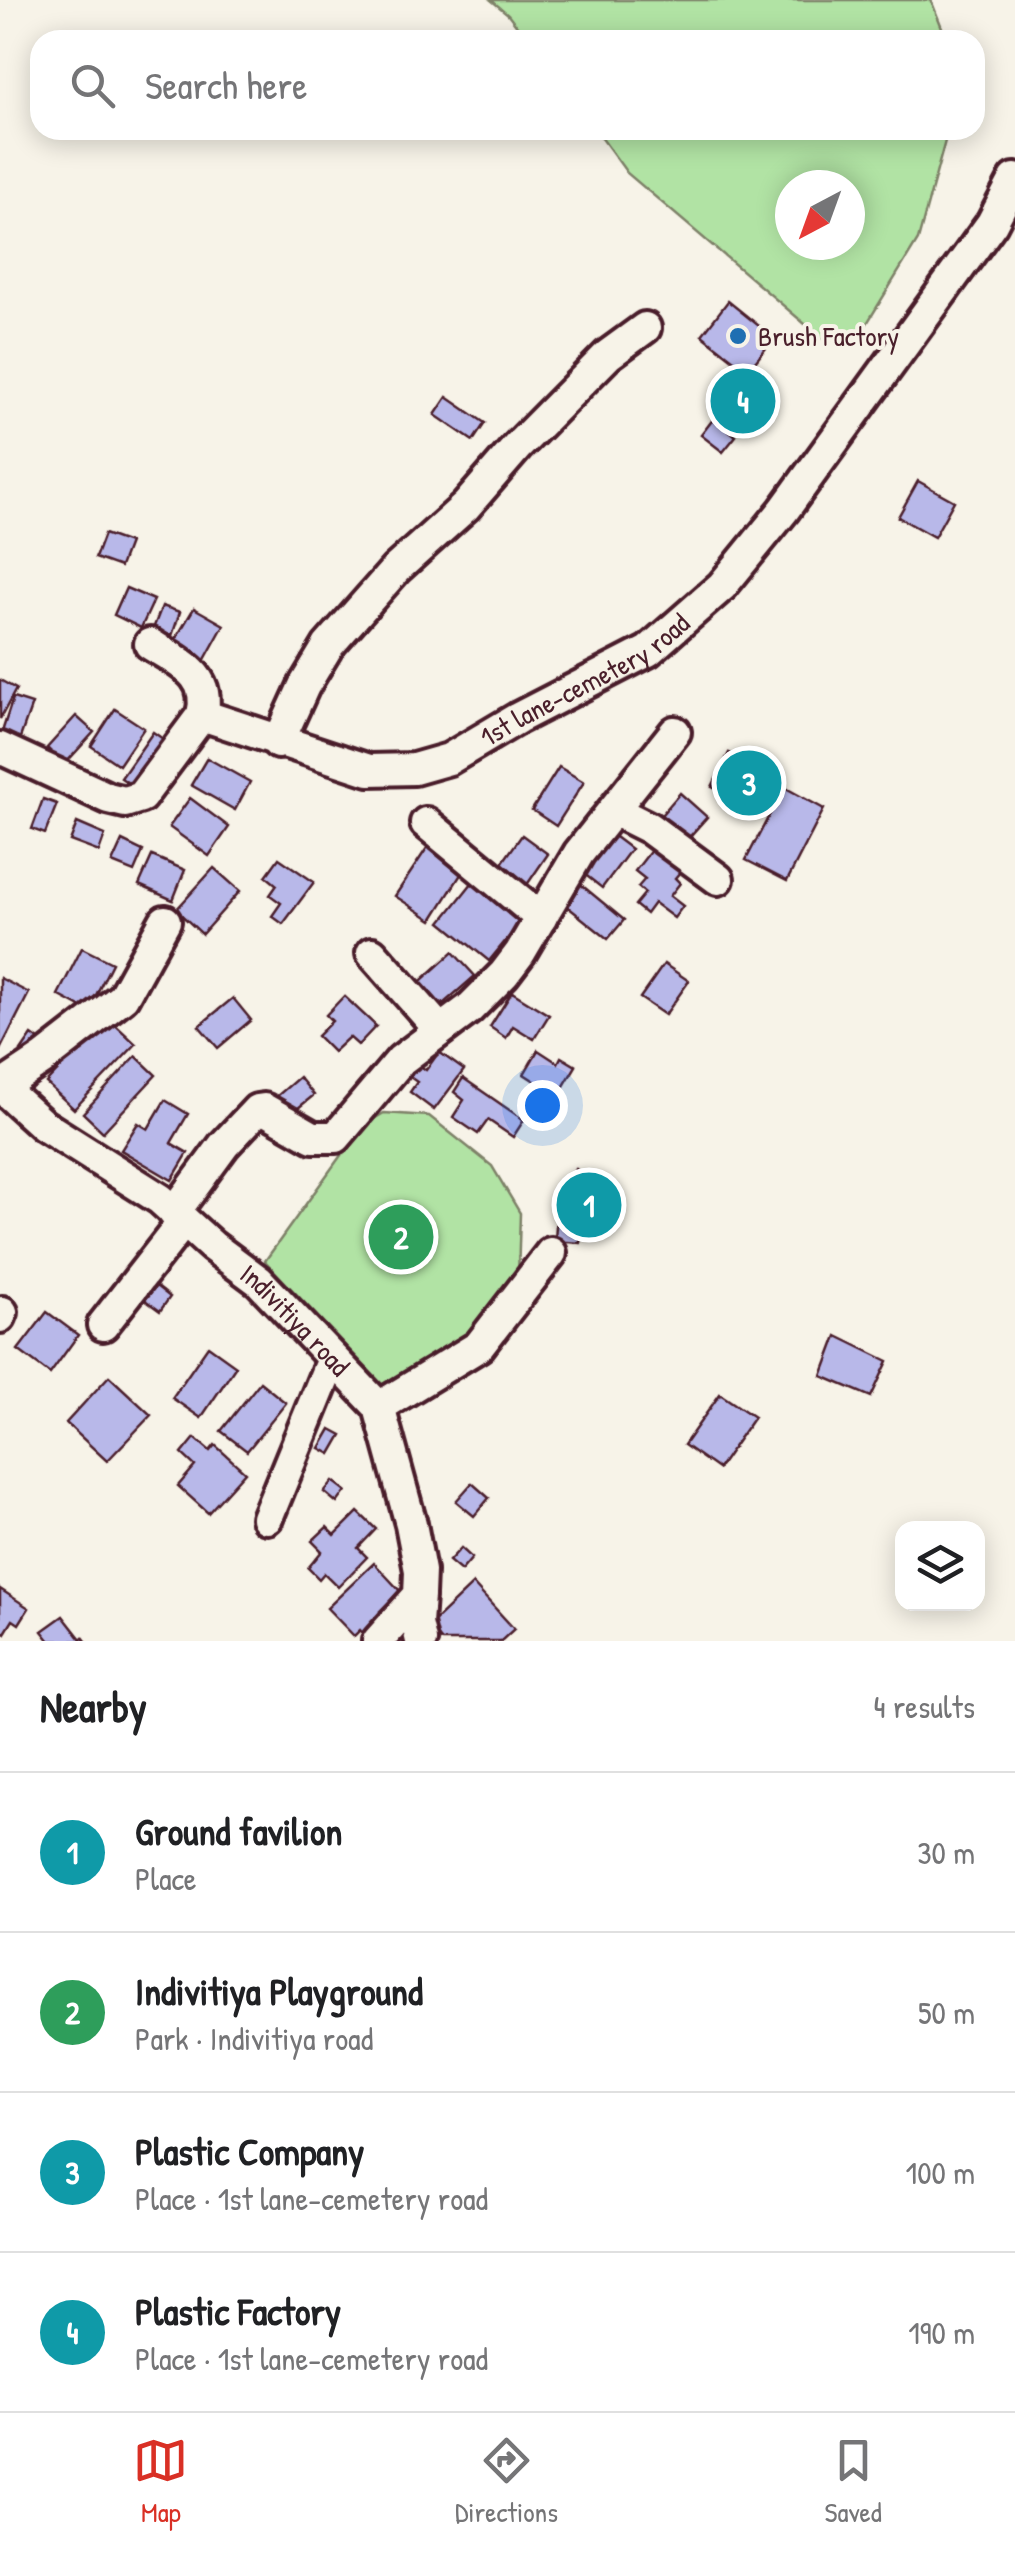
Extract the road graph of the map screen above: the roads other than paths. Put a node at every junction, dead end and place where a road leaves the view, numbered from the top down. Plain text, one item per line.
1 (1015, 179) edge
2 (645, 328) dead end
3 (150, 644) dead end
4 (202, 715) junction
5 (674, 732) dead end
6 (278, 742) junction
7 (0, 748) edge
8 (615, 811) junction
9 (426, 822) dead end
10 (718, 879) dead end
11 (541, 918) junction
12 (165, 922) dead end
13 (372, 954) dead end
14 (440, 1030) junction
15 (0, 1087) edge
16 (179, 1217) junction
17 (550, 1254) dead end
18 (103, 1325) dead end
19 (332, 1359) junction
20 (379, 1407) junction
21 (267, 1518) dead end
22 (420, 1595) junction
23 (378, 1641) edge
24 (422, 1641) edge

1 - 6 street, 1st lane-cemetery road
2 - 6 street
3 - 4 street
4 - 6 street, 1st lane-cemetery road
4 - 7 street
5 - 8 street
8 - 10 street
8 - 11 street
9 - 11 street
11 - 14 street
12 - 15 street
13 - 14 street
14 - 16 street
15 - 16 street, Indivitiya road
16 - 18 street
16 - 19 street, Indivitiya road
17 - 20 street
19 - 20 street, Indivitiya road
19 - 21 street
20 - 22 street, Indivitiya road
22 - 23 street
22 - 24 street, Indivitiya road

